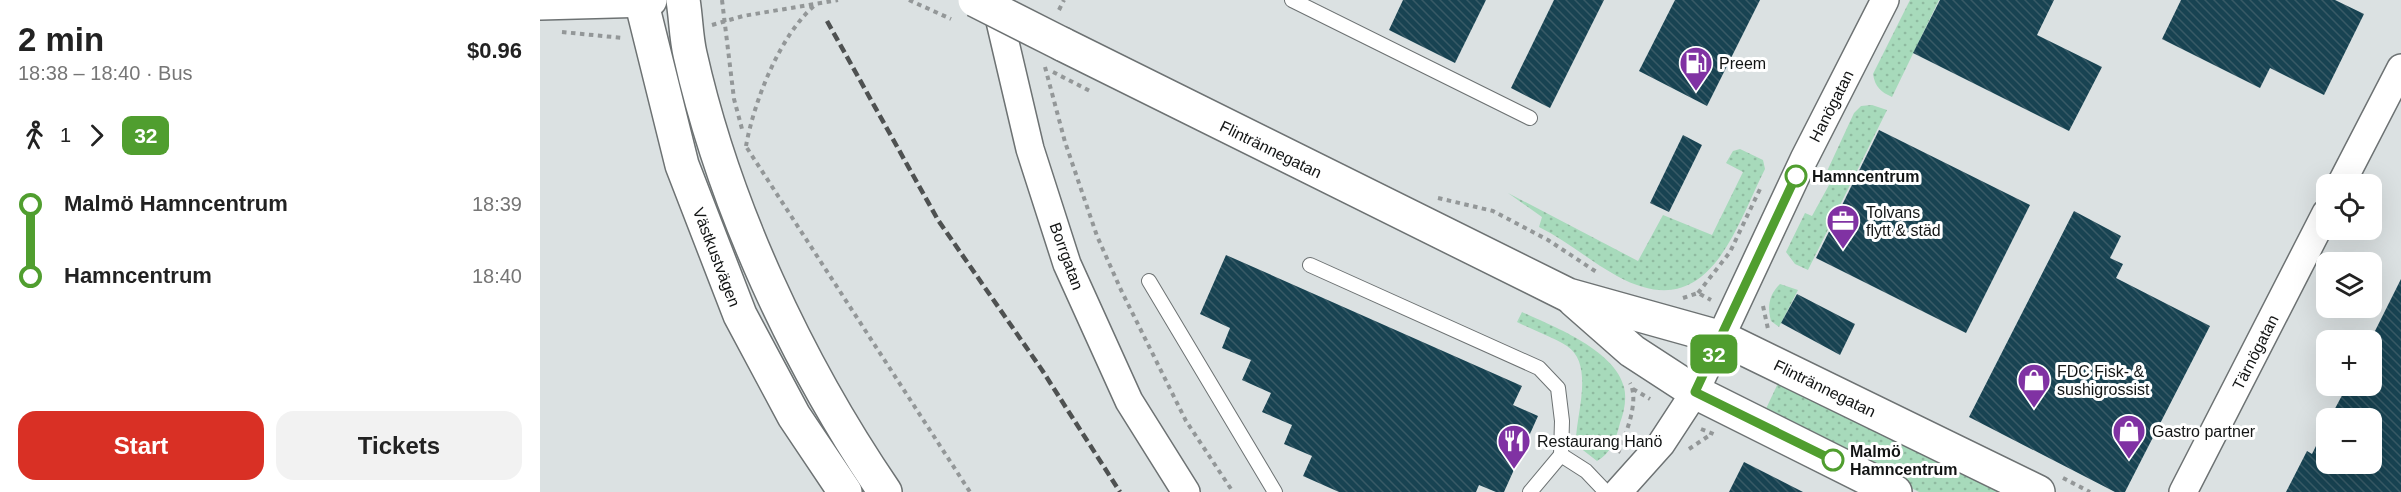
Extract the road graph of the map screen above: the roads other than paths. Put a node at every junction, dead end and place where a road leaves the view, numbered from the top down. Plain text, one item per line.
1 (644, 0) edge
2 (683, 0) edge
3 (995, 0) edge
4 (1293, 0) edge
5 (1885, 0) edge
6 (963, 9) edge
7 (547, 17) edge
8 (2401, 68) edge
9 (1530, 117) dead end
10 (2346, 174) edge
11 (2316, 232) edge
12 (1310, 265) dead end
13 (1149, 281) dead end
14 (1568, 295) junction
15 (1722, 338) junction
16 (1695, 392) junction
17 (1561, 455) junction
18 (1607, 489) edge
19 (844, 492) edge
20 (885, 492) edge
21 (1186, 492) edge
22 (1275, 492) edge
23 (1530, 492) edge
24 (1895, 492) edge
25 (2038, 492) edge
26 (2182, 492) edge

1 - 7 street
1 - 19 street, Västkustvägen
2 - 20 street
3 - 21 street, Borrgatan
4 - 9 lane
5 - 15 street, Hanögatan
6 - 14 street, Flintrännegatan, bridge
8 - 10 street
11 - 26 street, Tärnögatan
12 - 17 lane
13 - 22 lane
14 - 15 street, Flintrännegatan
14 - 16 street, Flintrännegatan
15 - 16 street, Hanögatan
15 - 25 street, Flintrännegatan
16 - 18 street, Hanögatan
16 - 24 street, Flintrännegatan
17 - 18 lane
17 - 23 lane

